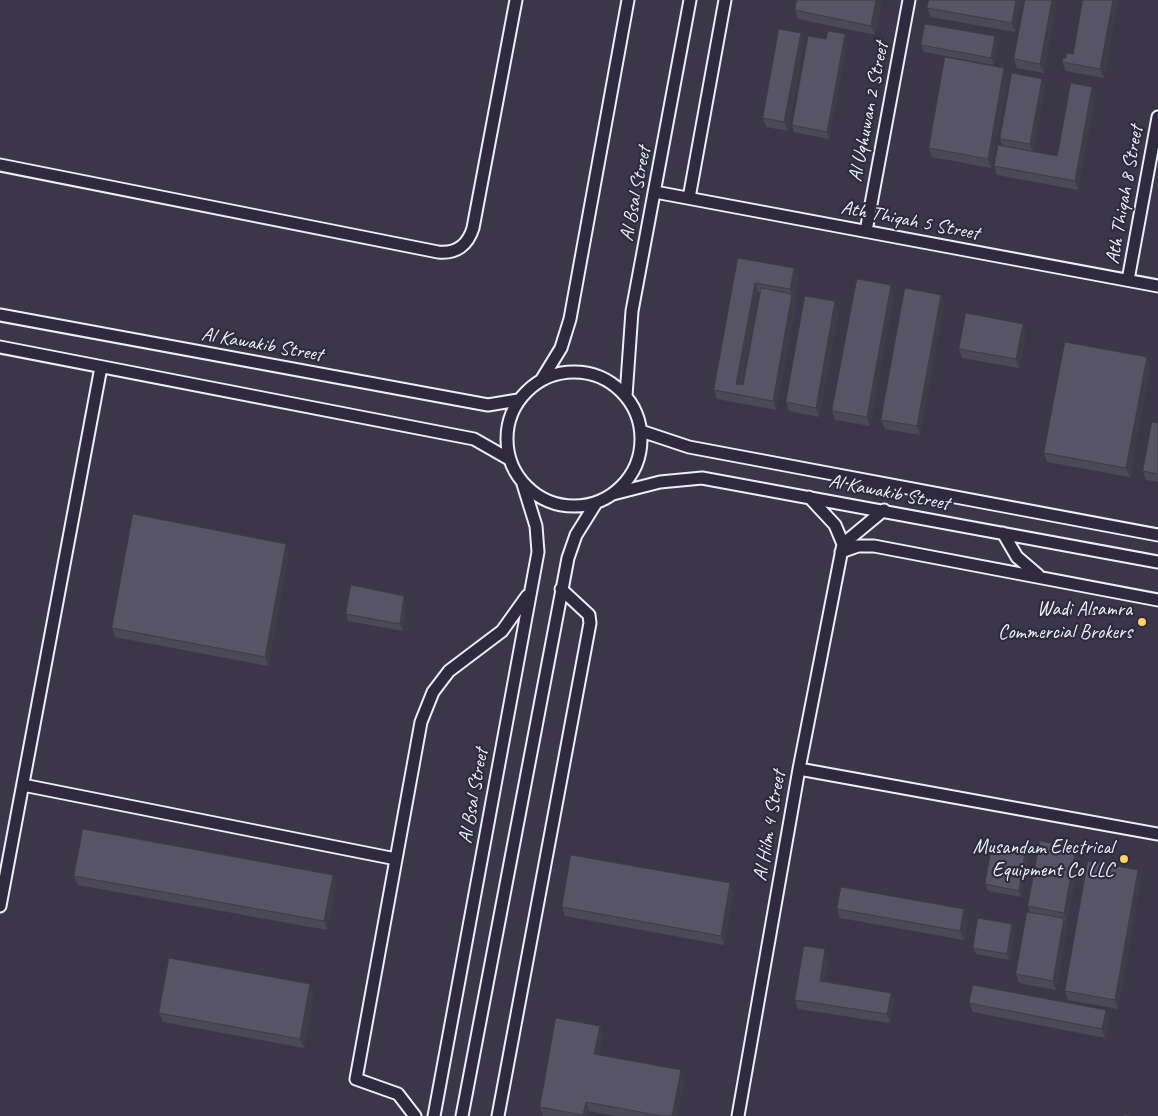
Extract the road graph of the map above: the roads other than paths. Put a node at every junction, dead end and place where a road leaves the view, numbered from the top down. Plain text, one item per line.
1 (516, 0) edge
2 (628, 0) edge
3 (690, 0) edge
4 (725, 0) edge
5 (908, 0) edge
6 (1158, 117) edge
7 (0, 165) edge
8 (656, 192) junction
9 (689, 198) junction
10 (866, 231) junction
11 (1128, 280) junction
12 (1158, 286) edge
13 (0, 315) edge
14 (0, 348) edge
15 (101, 367) junction
16 (542, 379) junction
17 (626, 396) junction
18 (518, 400) junction
19 (641, 431) junction
20 (509, 459) junction
21 (523, 484) junction
22 (613, 494) junction
23 (809, 497) junction
24 (596, 503) junction
25 (884, 510) junction
26 (1003, 533) junction
27 (1158, 535) edge
28 (842, 548) junction
29 (1158, 562) edge
30 (1042, 578) junction
31 (561, 589) junction
32 (530, 591) junction
33 (1158, 600) edge
34 (799, 769) junction
35 (23, 785) junction
36 (1158, 834) edge
37 (396, 859) junction
38 (0, 906) edge
39 (415, 1116) edge
40 (434, 1116) edge
41 (462, 1116) edge
42 (498, 1116) edge
43 (738, 1116) edge

1 - 7 street
2 - 16 street, Al Bsal Street
3 - 8 street, Al Bsal Street
4 - 9 street
5 - 10 street, Al Uqhuwan 2 Street
6 - 11 street, Ath Thiqah 8 Street
8 - 9 street, Ath Thiqah 5 Street
8 - 17 street, Al Bsal Street
9 - 10 street, Ath Thiqah 5 Street
10 - 11 street, Ath Thiqah 5 Street
11 - 12 street, Ath Thiqah 5 Street
13 - 18 street, Al Kawakib Street
14 - 15 street
15 - 20 street
15 - 35 street
16 - 17 street
16 - 18 street
17 - 19 street
18 - 20 street
19 - 22 street
19 - 27 street, Al Kawakib Street
20 - 21 street
21 - 24 street
21 - 32 street, Al Bsal Street
22 - 23 street, Al Kawakib Street
22 - 24 street
23 - 25 street, Al Kawakib Street
23 - 28 street
24 - 31 street
25 - 26 street, Al Kawakib Street
25 - 28 street
26 - 29 street, Al Kawakib Street
26 - 30 street
28 - 30 street
28 - 34 street, Al Hilm 4 Street
30 - 33 street
31 - 41 street
31 - 42 street
32 - 37 street
32 - 40 street, Al Bsal Street
34 - 36 street
34 - 43 street, Al Hilm 4 Street
35 - 37 street
35 - 38 street
37 - 39 street

